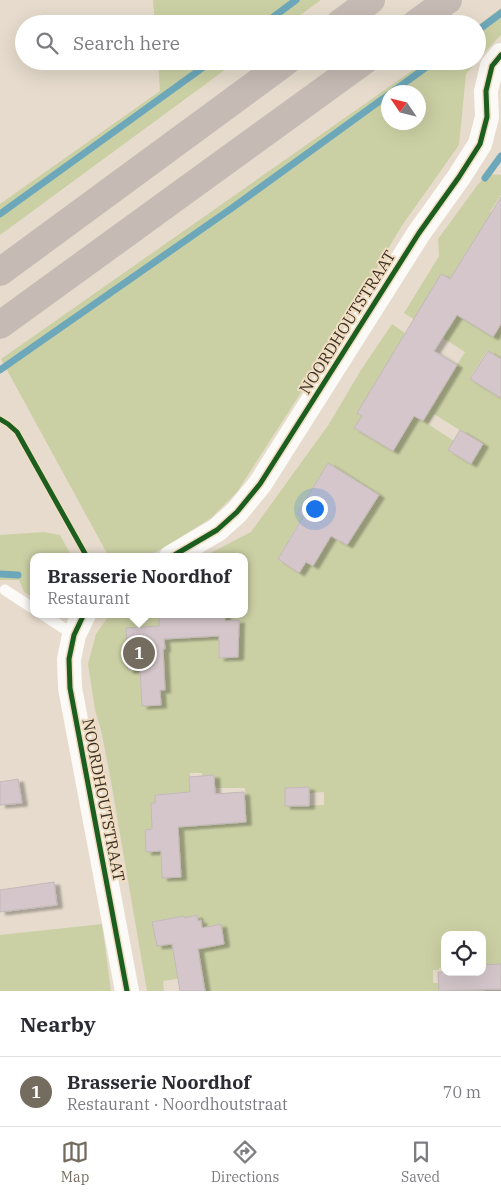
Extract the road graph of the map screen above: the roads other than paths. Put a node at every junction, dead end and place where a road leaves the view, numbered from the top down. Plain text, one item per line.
1 (371, 0) edge
2 (448, 0) edge
3 (351, 15) edge
4 (427, 15) edge
5 (497, 61) edge
6 (275, 70) edge
7 (352, 70) edge
8 (0, 272) edge
9 (0, 325) edge
10 (178, 553) edge
11 (5, 590) dead end
12 (30, 606) edge
13 (55, 618) edge
14 (79, 625) edge
15 (127, 991) edge

1 - 3 highway
2 - 4 highway
5 - 10 street, NOORDHOUTSTRAAT
6 - 8 highway
7 - 9 highway
11 - 12 lane
13 - 14 lane
14 - 15 street, NOORDHOUTSTRAAT

